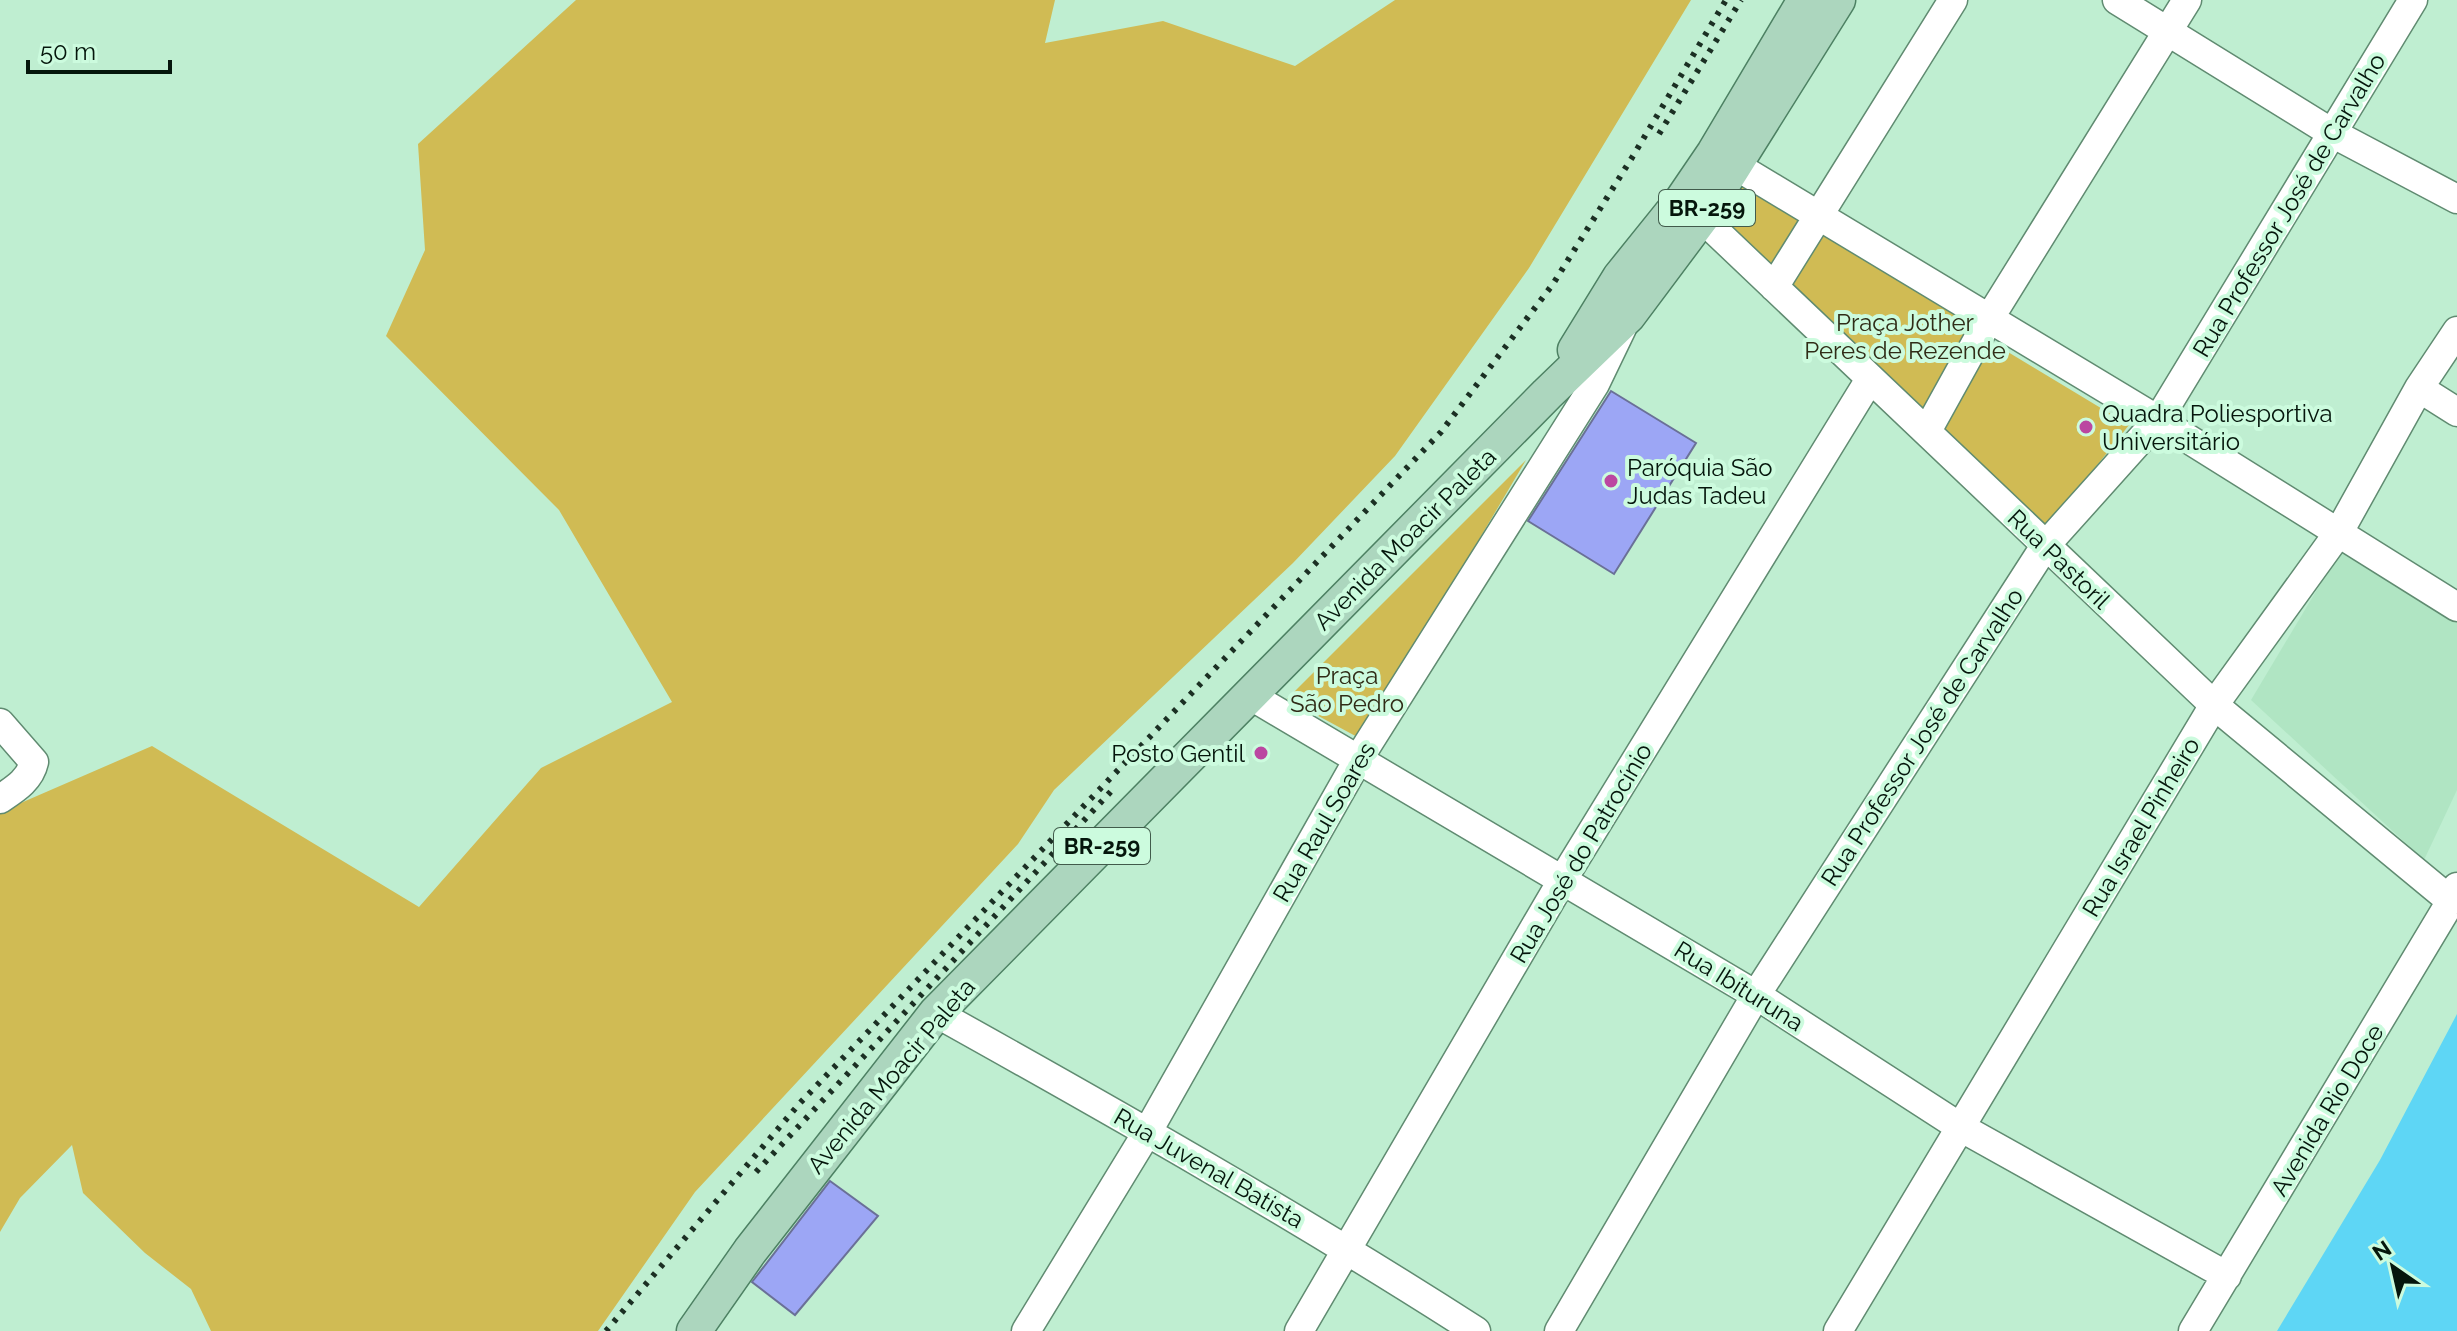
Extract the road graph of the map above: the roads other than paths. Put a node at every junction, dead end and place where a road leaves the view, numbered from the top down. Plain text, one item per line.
1 (1805, 0) edge
2 (1838, 0) edge
3 (1953, 0) edge
4 (2117, 0) edge
5 (2187, 0) edge
6 (2413, 0) edge
7 (2168, 32) junction
8 (2332, 133) junction
9 (1724, 158) junction
10 (2457, 199) edge
11 (1692, 208) junction
12 (1820, 217) junction
13 (1774, 287) junction
14 (1628, 316) junction
15 (1989, 319) junction
16 (2457, 331) edge
17 (1870, 379) junction
18 (2419, 388) junction
19 (1547, 394) junction
20 (2457, 412) edge
21 (2158, 420) junction
22 (1927, 431) junction
23 (2339, 532) junction
24 (2045, 546) junction
25 (2457, 607) edge
26 (1251, 696) junction
27 (2214, 705) junction
28 (0, 723) edge
29 (1359, 758) junction
30 (0, 799) edge
31 (1563, 879) junction
32 (2454, 894) edge
33 (1756, 995) junction
34 (936, 1013) junction
35 (1960, 1127) junction
36 (1148, 1131) junction
37 (1349, 1249) junction
38 (2227, 1276) junction
39 (694, 1331) edge
40 (1026, 1331) edge
41 (1299, 1331) edge
42 (1476, 1331) edge
43 (1559, 1331) edge
44 (1838, 1331) edge
45 (2193, 1331) edge

1 - 9 main road, Avenida Moacir Paleta / BR-259
2 - 9 main road, Avenida Moacir Paleta / BR-259
3 - 12 street
4 - 7 street
5 - 7 street
6 - 8 street, Rua Professor José de Carvalho
7 - 8 street
7 - 15 street
8 - 10 street
8 - 21 street, Rua Professor José de Carvalho
9 - 11 main road, Avenida Moacir Paleta / BR-259
9 - 12 street
11 - 13 street, Rua Pastoril
11 - 14 main road, Avenida Moacir Paleta / BR-259
11 - 19 main road, Avenida Moacir Paleta / BR-259
12 - 13 street
12 - 15 street
13 - 17 street, Rua Pastoril
14 - 19 main road, Avenida Moacir Paleta / BR-259
14 - 29 street, Rua Raul Soares
15 - 21 street
15 - 22 street
16 - 18 street, Rua Israel Pinheiro
17 - 22 street, Rua Pastoril
17 - 31 street, Rua José do Patrocínio
18 - 20 street
18 - 23 street, Rua Israel Pinheiro
19 - 26 main road, Avenida Moacir Paleta / BR-259
21 - 23 street
21 - 24 street, Rua Professor José de Carvalho
22 - 24 street, Rua Pastoril
23 - 25 street
23 - 27 street, Rua Israel Pinheiro
24 - 27 street, Rua Pastoril
24 - 33 street, Rua Professor José de Carvalho
26 - 29 street, Rua Ibituruna
26 - 34 main road, Avenida Moacir Paleta / BR-259
27 - 32 street, Rua Pastoril
27 - 35 street, Rua Israel Pinheiro
28 - 30 street
29 - 31 street, Rua Ibituruna
29 - 36 street, Rua Raul Soares
31 - 33 street, Rua Ibituruna
31 - 37 street, Rua José do Patrocínio
32 - 38 street, Avenida Rio Doce
33 - 35 street, Rua Ibituruna
33 - 43 street, Rua Professor José de Carvalho
34 - 36 street, Rua Juvenal Batista
34 - 39 main road, Avenida Moacir Paleta / BR-259
35 - 38 street, Rua Ibituruna
35 - 44 street, Rua Israel Pinheiro
36 - 37 street, Rua Juvenal Batista
36 - 40 street, Rua Raul Soares
37 - 41 street, Rua José do Patrocínio
37 - 42 street, Rua Juvenal Batista
38 - 45 street, Avenida Rio Doce

